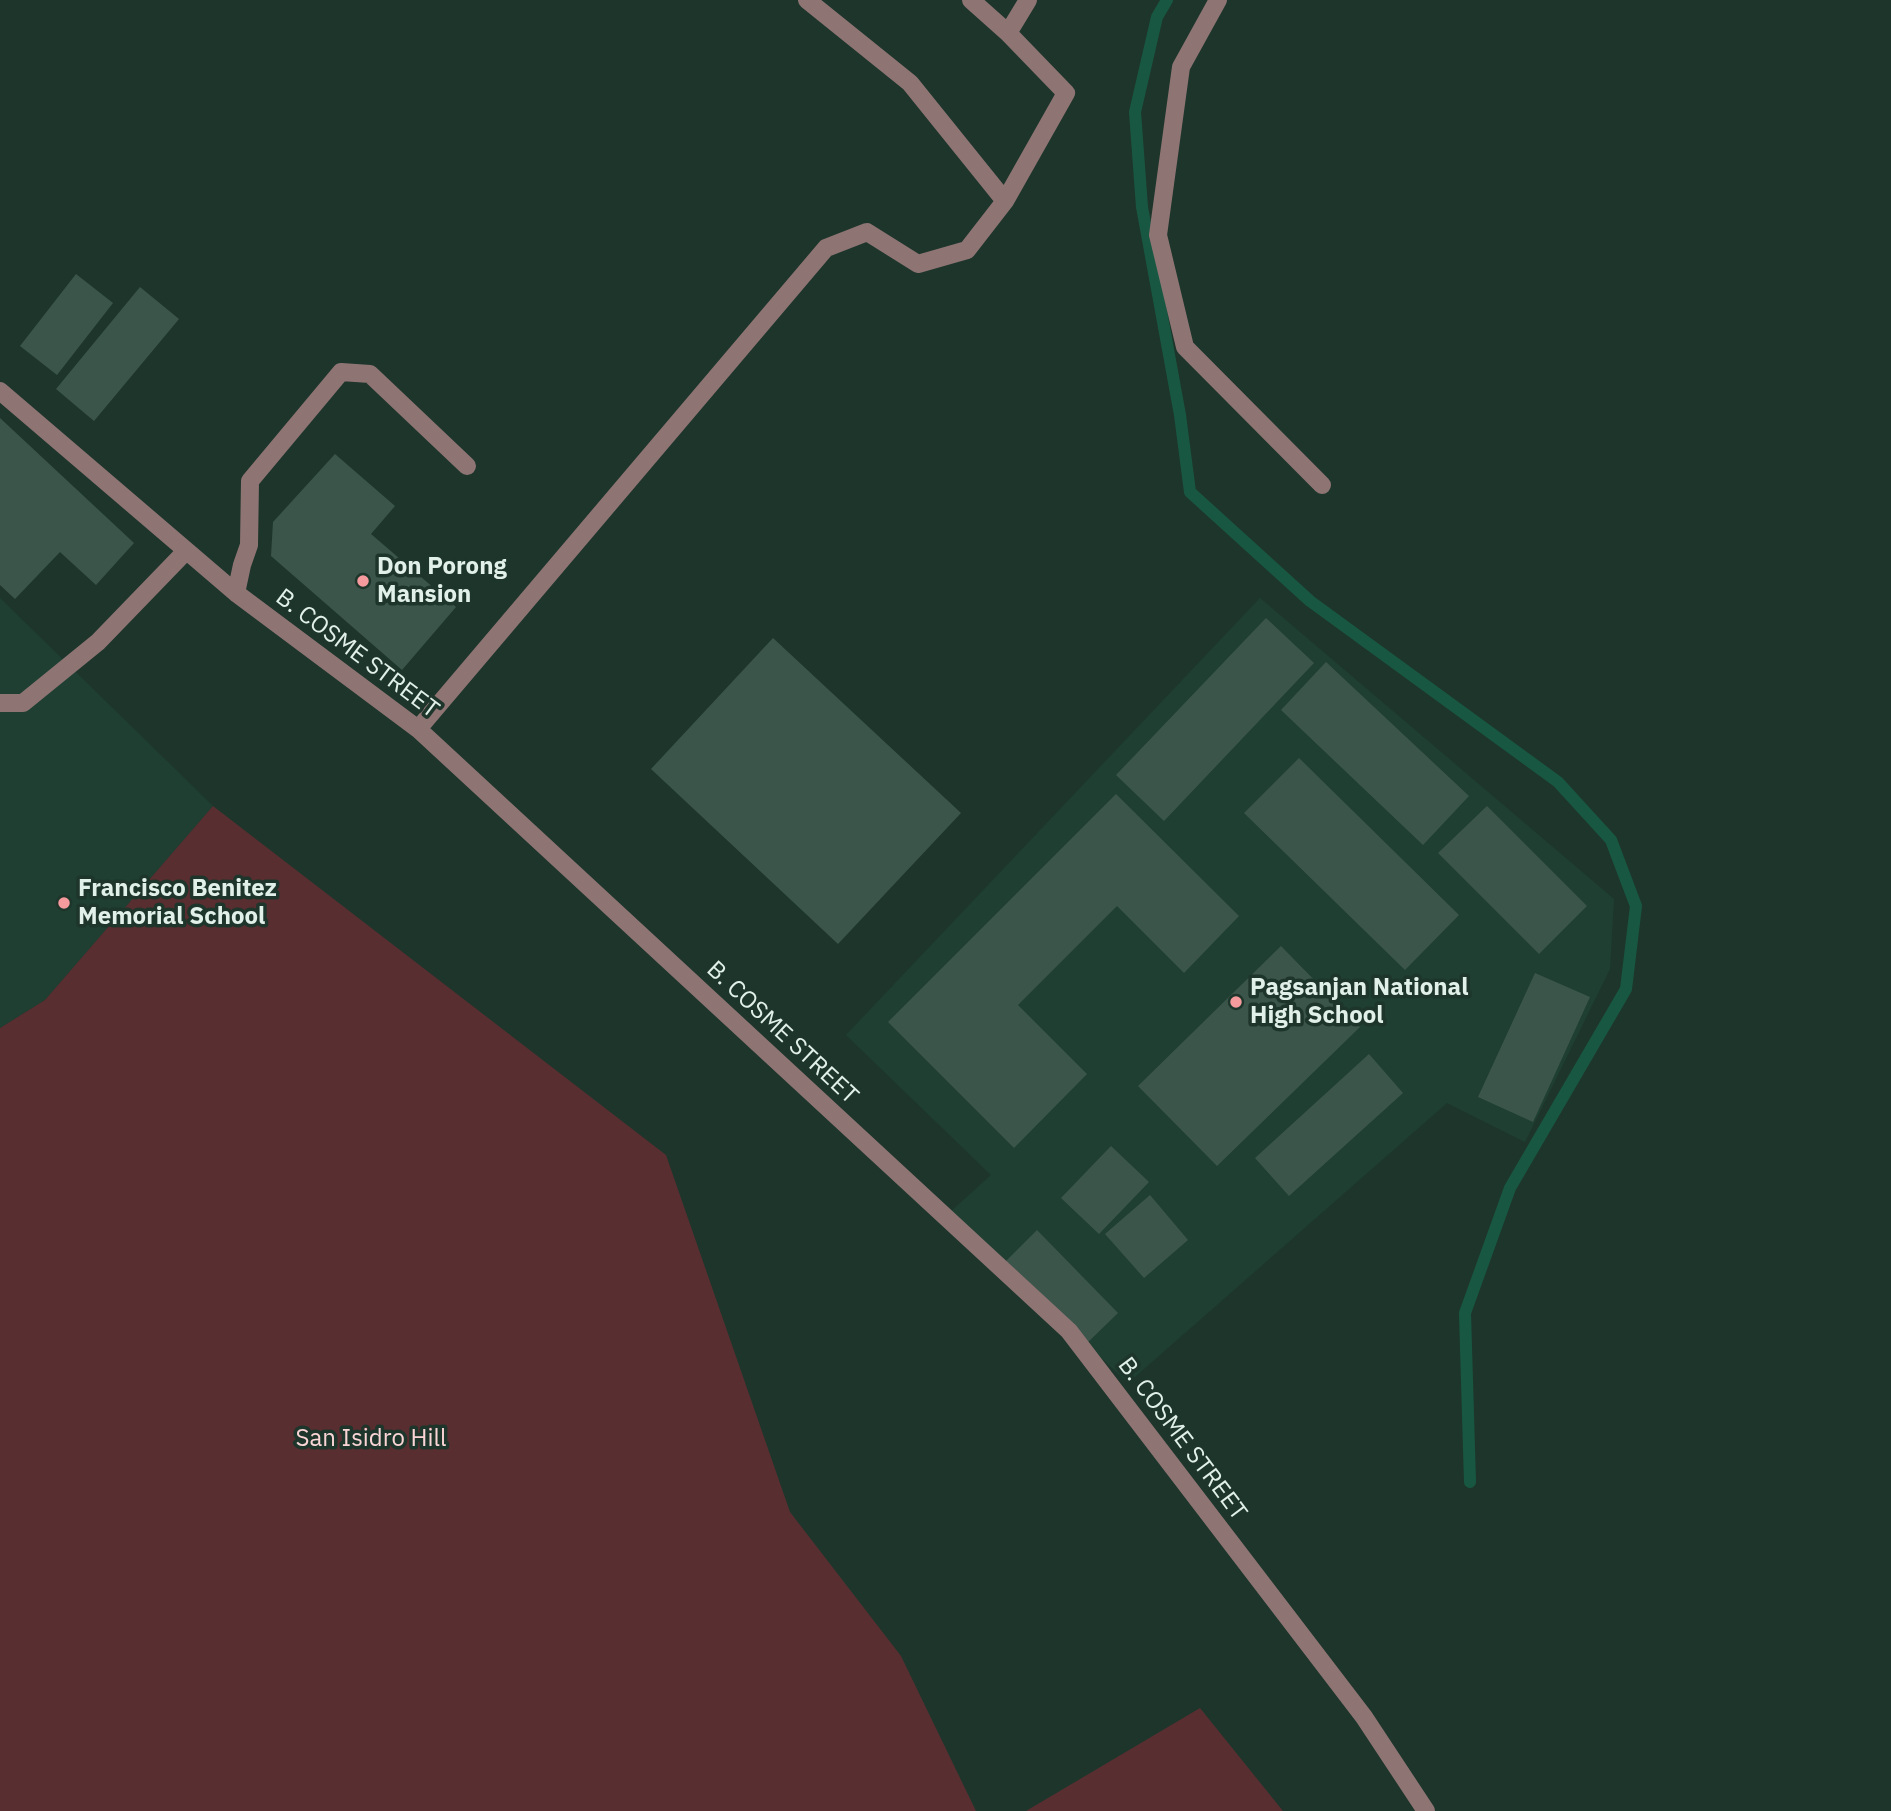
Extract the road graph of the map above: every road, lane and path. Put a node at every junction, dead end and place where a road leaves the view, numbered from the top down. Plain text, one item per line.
1 (807, 0) edge
2 (971, 0) edge
3 (1028, 0) edge
4 (1219, 0) edge
5 (1008, 33) junction
6 (1005, 201) junction
7 (0, 391) edge
8 (467, 466) dead end
9 (1322, 485) dead end
10 (186, 551) junction
11 (236, 593) junction
12 (0, 703) edge
13 (418, 729) junction
14 (1426, 1811) edge

1 - 6 street
2 - 5 street
3 - 5 street
4 - 9 street
5 - 6 street
6 - 13 street
7 - 10 street, B. COSME STREET
8 - 11 street
10 - 11 street, B. COSME STREET
10 - 12 street
11 - 13 street, B. COSME STREET
13 - 14 street, B. COSME STREET

